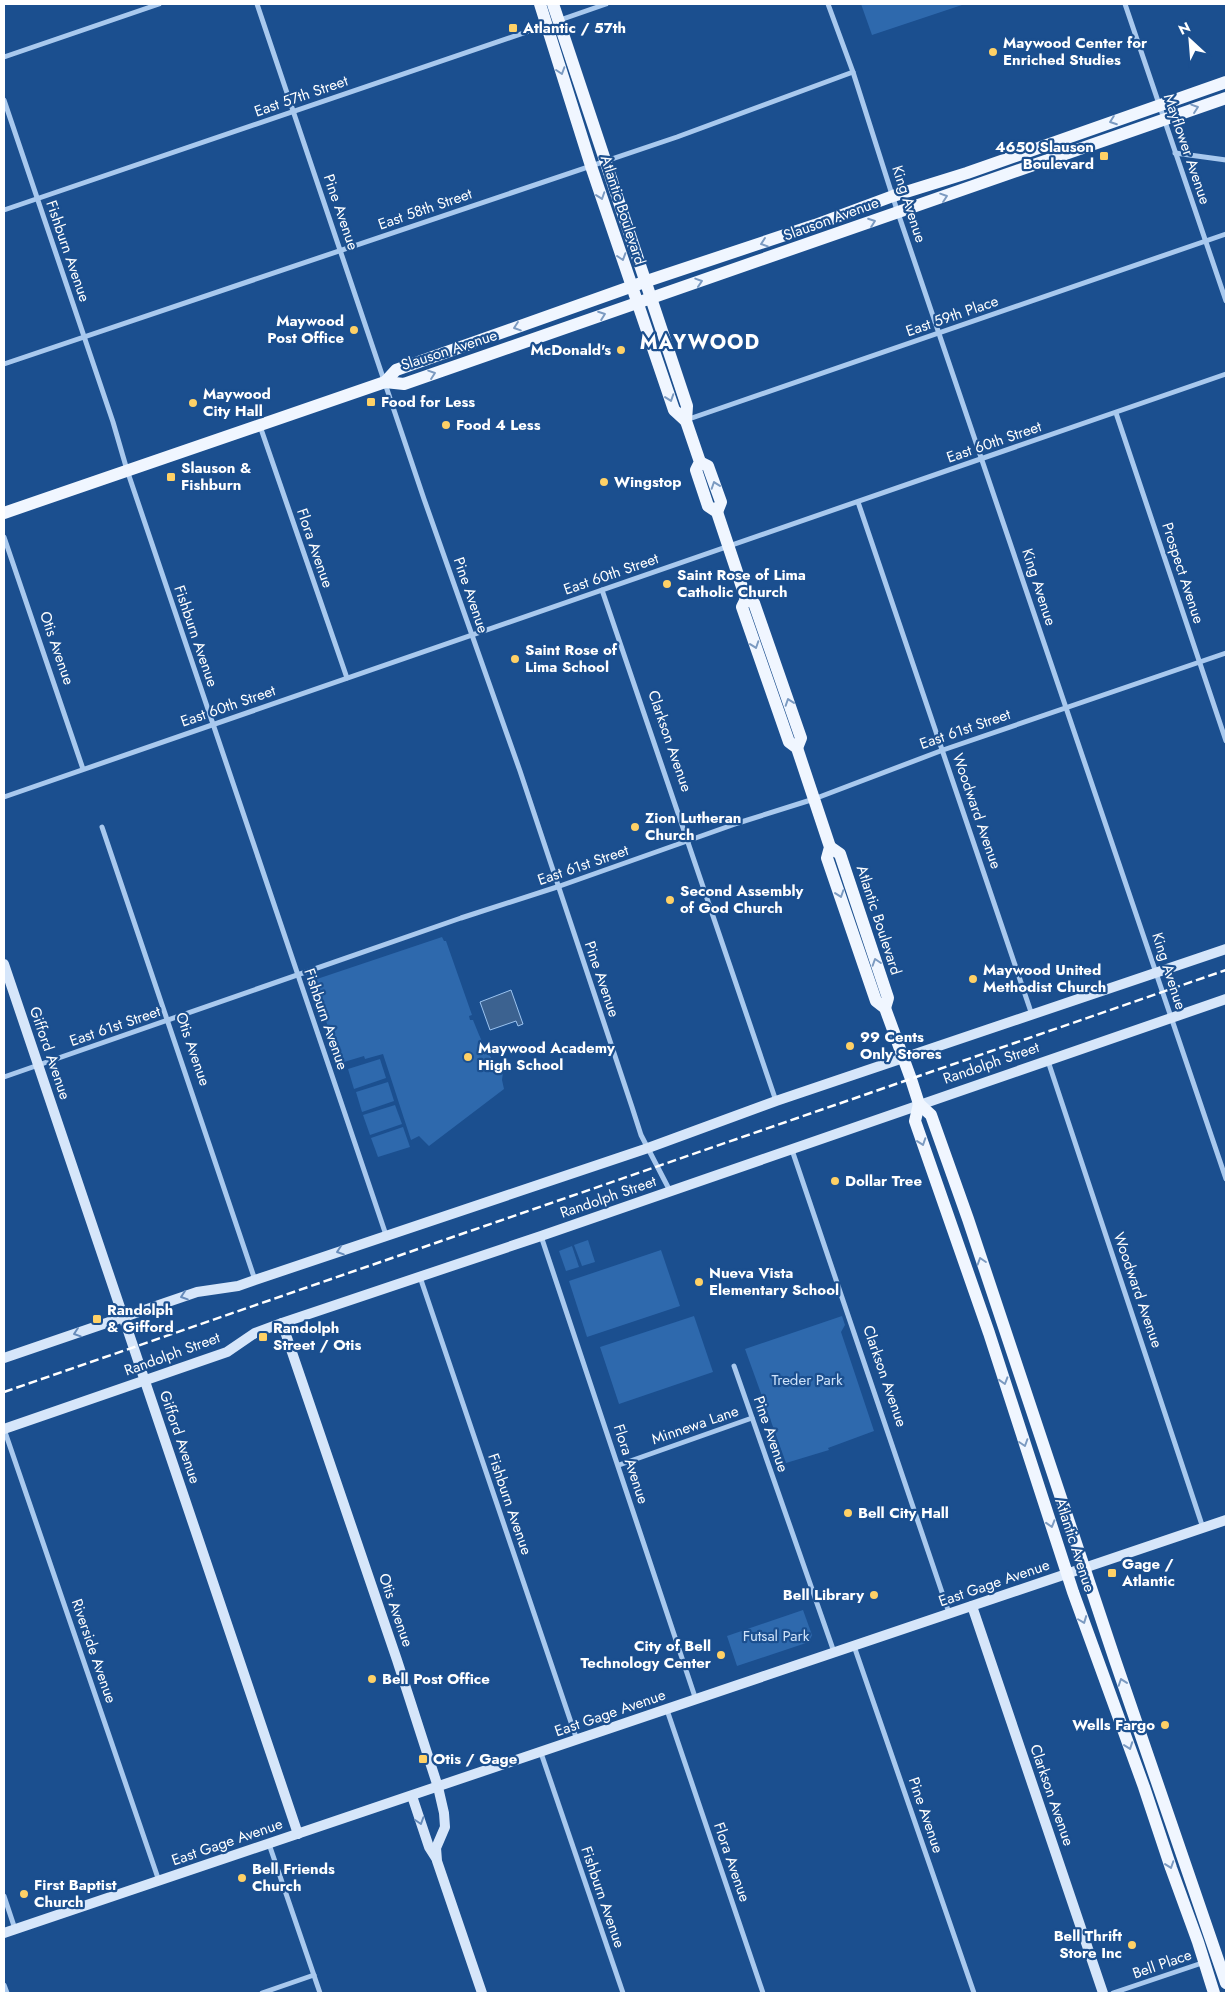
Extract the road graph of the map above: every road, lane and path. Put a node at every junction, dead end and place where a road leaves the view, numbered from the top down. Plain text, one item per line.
1 (159, 4) edge
2 (258, 4) edge
3 (540, 4) edge
4 (553, 4) edge
5 (606, 4) edge
6 (828, 4) edge
7 (1125, 4) edge
8 (553, 23) junction
9 (4, 58) edge
10 (853, 72) junction
11 (1226, 82) edge
12 (1226, 98) edge
13 (4, 100) edge
14 (1159, 105) junction
15 (294, 112) junction
16 (1164, 119) junction
17 (1175, 153) junction
18 (606, 160) junction
19 (1226, 160) edge
20 (591, 166) junction
21 (893, 196) junction
22 (37, 199) junction
23 (4, 210) edge
24 (898, 212) junction
25 (1226, 234) edge
26 (1206, 242) junction
27 (340, 250) junction
28 (647, 281) junction
29 (632, 287) junction
30 (652, 297) junction
31 (1226, 301) edge
32 (637, 303) junction
33 (939, 334) junction
34 (84, 336) junction
35 (4, 364) edge
36 (1226, 374) edge
37 (385, 382) junction
38 (1116, 413) junction
39 (686, 420) junction
40 (260, 425) junction
41 (982, 459) junction
42 (127, 470) junction
43 (858, 502) junction
44 (4, 513) edge
45 (4, 537) edge
46 (728, 546) junction
47 (602, 590) junction
48 (471, 635) junction
49 (1226, 653) edge
50 (1199, 662) junction
51 (347, 678) junction
52 (1066, 707) junction
53 (213, 724) junction
54 (1226, 741) edge
55 (943, 750) junction
56 (83, 769) junction
57 (4, 796) edge
58 (814, 799) junction
59 (102, 826) dead end
60 (688, 841) junction
61 (557, 888) junction
62 (1226, 949) edge
63 (4, 964) edge
64 (1156, 972) junction
65 (298, 975) junction
66 (1226, 999) edge
67 (1032, 1015) junction
68 (1171, 1018) junction
69 (168, 1021) junction
70 (1048, 1060) junction
71 (904, 1061) junction
72 (38, 1065) junction
73 (4, 1077) edge
74 (776, 1101) junction
75 (919, 1104) junction
76 (648, 1148) junction
77 (791, 1149) junction
78 (1226, 1179) edge
79 (670, 1191) junction
80 (386, 1236) junction
81 (541, 1236) junction
82 (420, 1276) junction
83 (255, 1280) junction
84 (124, 1317) junction
85 (282, 1323) junction
86 (4, 1358) edge
87 (734, 1366) dead end
88 (145, 1380) junction
89 (752, 1418) junction
90 (4, 1429) edge
91 (618, 1465) junction
92 (1226, 1520) edge
93 (1203, 1528) junction
94 (1084, 1568) junction
95 (1067, 1574) junction
96 (972, 1606) junction
97 (949, 1614) junction
98 (854, 1645) junction
99 (834, 1652) junction
100 (696, 1700) junction
101 (667, 1710) junction
102 (577, 1740) junction
103 (541, 1753) junction
104 (438, 1787) junction
105 (412, 1796) junction
106 (1155, 1819) junction
107 (298, 1834) junction
108 (269, 1844) junction
109 (1181, 1849) junction
110 (437, 1861) junction
111 (159, 1881) junction
112 (4, 1896) edge
113 (15, 1929) junction
114 (4, 1933) edge
115 (1219, 1958) junction
116 (1205, 1962) junction
117 (314, 1976) junction
118 (1226, 1983) edge
119 (4, 1985) edge
120 (7, 1993) edge
121 (262, 1993) edge
122 (320, 1993) edge
123 (482, 1993) edge
124 (623, 1993) edge
125 (763, 1993) edge
126 (974, 1993) edge
127 (1103, 1993) edge
128 (1113, 1993) edge
129 (1214, 1993) edge

1 - 9 street
2 - 15 street, Pine Avenue
3 - 8 main road, Atlantic Boulevard
4 - 8 main road, Atlantic Boulevard
5 - 8 street, East 57th Street
6 - 10 street, King Avenue
7 - 14 street, Mayflower Avenue
8 - 15 street, East 57th Street
8 - 18 main road, Atlantic Boulevard
8 -> 20 main road, Atlantic Boulevard
10 - 18 street, East 58th Street
10 - 21 street, King Avenue
11 - 14 main road, Slauson Avenue
16 -> 12 main road, Slauson Avenue
13 - 22 street, Fishburn Avenue
14 - 16 street, Mayflower Avenue
14 -> 21 main road, Slauson Avenue
15 - 22 street, East 57th Street
15 - 27 street, Pine Avenue
16 - 17 street, Mayflower Avenue
24 -> 16 main road, Slauson Avenue
17 - 19 street
17 - 26 street, Mayflower Avenue
18 - 20 street, East 58th Street
18 - 28 main road, Atlantic Boulevard
20 - 27 street, East 58th Street
20 -> 29 main road, Atlantic Boulevard
21 - 24 street, King Avenue
21 -> 28 main road, Slauson Avenue
22 - 23 street, East 57th Street
22 - 34 street, Fishburn Avenue
30 -> 24 main road, Slauson Avenue
24 - 33 street, King Avenue
25 - 26 street, East 59th Place
26 - 31 street, Mayflower Avenue
26 - 33 street, East 59th Place
27 - 34 street, East 58th Street
27 - 37 street, Pine Avenue
28 - 29 main road, Slauson Avenue
28 - 30 main road, Atlantic Boulevard
29 - 32 main road, Atlantic Boulevard
29 -> 37 main road, Slauson Avenue
30 - 32 main road, Slauson Avenue
30 - 39 main road, Atlantic Boulevard
37 -> 32 main road, Slauson Avenue
32 -> 39 main road, Atlantic Boulevard
33 - 39 street, East 59th Place
33 - 41 street, King Avenue
34 - 35 street, East 58th Street
34 - 42 street, Fishburn Avenue
36 - 38 street, East 60th Street
37 - 40 main road
37 - 48 street, Pine Avenue
38 - 41 street, East 60th Street
38 - 50 street, Prospect Avenue
39 - 46 main road, Atlantic Boulevard
40 - 42 main road
40 - 51 street, Flora Avenue
41 - 43 street, East 60th Street
41 - 52 street, King Avenue
42 - 44 main road
42 - 53 street, Fishburn Avenue
43 - 46 street, East 60th Street
43 - 55 street, Woodward Avenue
45 - 56 street, Otis Avenue
46 - 47 street, East 60th Street
46 - 58 main road, Atlantic Boulevard
47 - 48 street, East 60th Street
47 - 60 street, Clarkson Avenue
48 - 51 street, East 60th Street
48 - 61 street, Pine Avenue
49 - 50 street, East 61st Street
50 - 52 street, East 61st Street
50 - 54 street, Prospect Avenue
51 - 53 street, East 60th Street
52 - 55 street, East 61st Street
52 - 64 street, King Avenue
53 - 56 street, East 60th Street
53 - 65 street, Fishburn Avenue
55 - 58 street, East 61st Street
55 - 67 street, Woodward Avenue
56 - 57 street, East 60th Street
58 - 60 street, East 61st Street
58 - 71 main road, Atlantic Boulevard
59 - 69 street, Otis Avenue
60 - 61 street, East 61st Street
60 - 74 street, Clarkson Avenue
61 - 65 street, East 61st Street
61 - 76 street, Pine Avenue
62 - 64 street
63 - 72 street, Gifford Avenue
64 - 67 street
64 - 68 street, King Avenue
65 - 69 street, East 61st Street
65 - 80 street, Fishburn Avenue
66 - 68 street, Randolph Street
67 - 71 street
68 - 70 street, Randolph Street
68 - 78 street, King Avenue
69 - 72 street, East 61st Street
69 - 83 street, Otis Avenue
70 - 75 street, Randolph Street
70 - 93 street, Woodward Avenue
71 - 74 street
71 - 75 main road, Atlantic Avenue
72 - 73 street, East 61st Street
72 - 84 street, Gifford Avenue
74 - 76 street
75 - 77 street, Randolph Street
94 -> 75 main road, Atlantic Avenue
75 -> 95 main road, Atlantic Avenue
76 - 79 street, Pine Avenue
76 - 80 street
77 - 79 street, Randolph Street
77 - 97 street, Clarkson Avenue
79 - 81 street, Randolph Street
80 -> 83 street
81 - 82 street, Randolph Street
81 - 91 street, Flora Avenue
82 - 85 street, Randolph Street
82 - 102 street, Fishburn Avenue
83 -> 84 street
84 -> 86 street
84 - 88 street, Gifford Avenue
85 - 88 street, Randolph Street
85 - 104 street, Otis Avenue
87 - 89 street, Pine Avenue
88 - 90 street, Randolph Street
88 - 107 street, Gifford Avenue
89 - 91 street, Minnewa Lane
89 - 99 street, Pine Avenue
90 - 111 street, Riverside Avenue
91 - 100 street, Flora Avenue
92 - 93 street, East Gage Avenue
93 - 94 street, East Gage Avenue
94 - 95 street, East Gage Avenue
109 -> 94 main road, Atlantic Avenue
95 - 96 street, East Gage Avenue
95 -> 106 main road, Atlantic Avenue
96 - 97 street, East Gage Avenue
96 - 127 street, Clarkson Avenue
97 - 98 street, East Gage Avenue
98 - 99 street, East Gage Avenue
98 - 126 street, Pine Avenue
99 - 100 street, East Gage Avenue
100 - 101 street, East Gage Avenue
101 - 102 street, East Gage Avenue
101 - 125 street, Flora Avenue
102 - 103 street, East Gage Avenue
103 - 104 street, East Gage Avenue
103 - 124 street, Fishburn Avenue
104 - 105 street, East Gage Avenue
104 - 110 street, Otis Avenue
105 - 107 street, East Gage Avenue
105 -> 110 street
106 - 109 main road
106 -> 116 main road, Atlantic Avenue
107 - 108 street, East Gage Avenue
108 - 111 street, East Gage Avenue
108 - 117 street
109 - 115 main road, Atlantic Avenue
110 - 123 street, Otis Avenue
111 - 113 street, East Gage Avenue
112 - 113 street
113 - 114 street, East Gage Avenue
115 - 116 street, Bell Place
115 - 118 main road, Atlantic Avenue
116 - 128 street, Bell Place
116 - 129 main road, Atlantic Avenue
117 - 121 street
117 - 122 street
119 - 120 street

